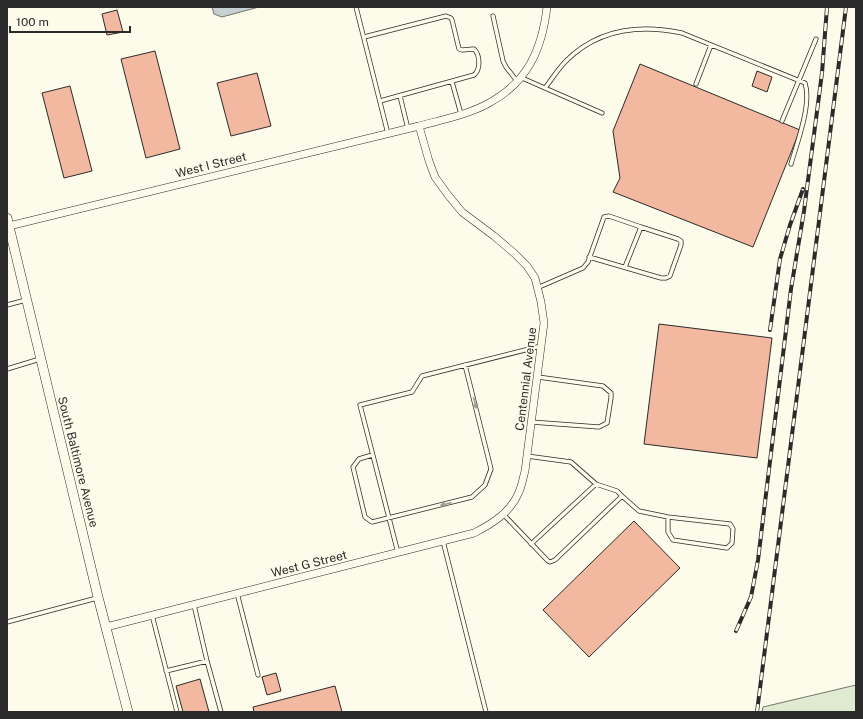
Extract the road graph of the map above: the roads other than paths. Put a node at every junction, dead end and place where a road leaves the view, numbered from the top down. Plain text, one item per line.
1 (356, 7) edge
2 (547, 7) edge
3 (493, 16) dead end
4 (364, 37) junction
5 (816, 39) dead end
6 (711, 45) junction
7 (520, 80) junction
8 (799, 80) junction
9 (452, 82) junction
10 (696, 84) dead end
11 (545, 88) junction
12 (400, 96) junction
13 (380, 101) junction
14 (602, 113) dead end
15 (461, 114) junction
16 (782, 122) dead end
17 (419, 126) junction
18 (408, 129) junction
19 (388, 134) junction
20 (791, 164) dead end
21 (8, 222) edge
22 (641, 227) junction
23 (590, 257) junction
24 (625, 267) junction
25 (537, 288) junction
26 (26, 300) junction
27 (7, 305) edge
28 (541, 346) junction
29 (40, 359) junction
30 (465, 365) junction
31 (7, 369) edge
32 (537, 377) junction
33 (531, 422) junction
34 (372, 455) junction
35 (527, 456) junction
36 (596, 484) junction
37 (622, 496) junction
38 (510, 508) joint
39 (503, 514) junction
40 (668, 517) junction
41 (389, 518) junction
42 (443, 541) junction
43 (531, 544) junction
44 (398, 553) junction
45 (237, 594) junction
46 (98, 597) junction
47 (194, 605) junction
48 (152, 615) junction
49 (7, 622) edge
50 (106, 627) junction
51 (207, 661) junction
52 (166, 671) junction
53 (258, 675) dead end
54 (128, 712) edge
55 (177, 712) edge
56 (221, 712) edge
57 (486, 712) edge

1 - 4 lane
2 - 7 street
3 - 7 lane
4 - 9 lane
4 - 13 lane
5 - 8 lane
6 - 8 lane
6 - 10 lane
6 - 11 lane
7 - 11 lane
7 - 15 street, West I Street
8 - 16 lane
8 - 20 lane
9 - 12 lane
9 - 15 lane
11 - 14 lane
12 - 13 lane
12 - 18 lane
13 - 19 lane
15 - 17 street, West I Street
17 - 18 street, West I Street
17 - 25 street, Centennial Avenue
18 - 19 street, West I Street
19 - 21 street, West I Street
21 - 26 street, South Baltimore Avenue
22 - 23 lane
22 - 24 lane
22 - 24 lane
23 - 24 lane
23 - 25 lane
25 - 28 street, Centennial Avenue
26 - 27 lane
26 - 29 street, South Baltimore Avenue
28 - 30 lane
28 - 32 street, Centennial Avenue
29 - 31 lane
29 - 46 street, South Baltimore Avenue
30 - 34 lane
30 -> 41 lane
32 - 33 street, Centennial Avenue
32 - 33 lane
33 - 35 street, Centennial Avenue
34 - 41 lane
34 - 41 lane
35 - 36 lane
35 - 38 street, Centennial Avenue
36 - 37 lane
36 - 43 lane
37 - 40 lane
37 - 43 lane
38 - 39 street, West G Street
39 - 42 street, West G Street
39 - 43 lane
40 - 40 lane
41 - 44 lane
42 - 44 street, West G Street
42 - 57 lane
44 - 45 street, West G Street
45 - 47 street, West G Street
45 - 53 lane
46 - 49 lane
46 - 50 street, South Baltimore Avenue
47 - 48 street, West G Street
47 - 51 lane
48 - 50 street, West G Street
48 - 52 lane
50 - 54 street, South Baltimore Avenue
51 - 52 lane
51 - 56 lane
52 - 55 lane

